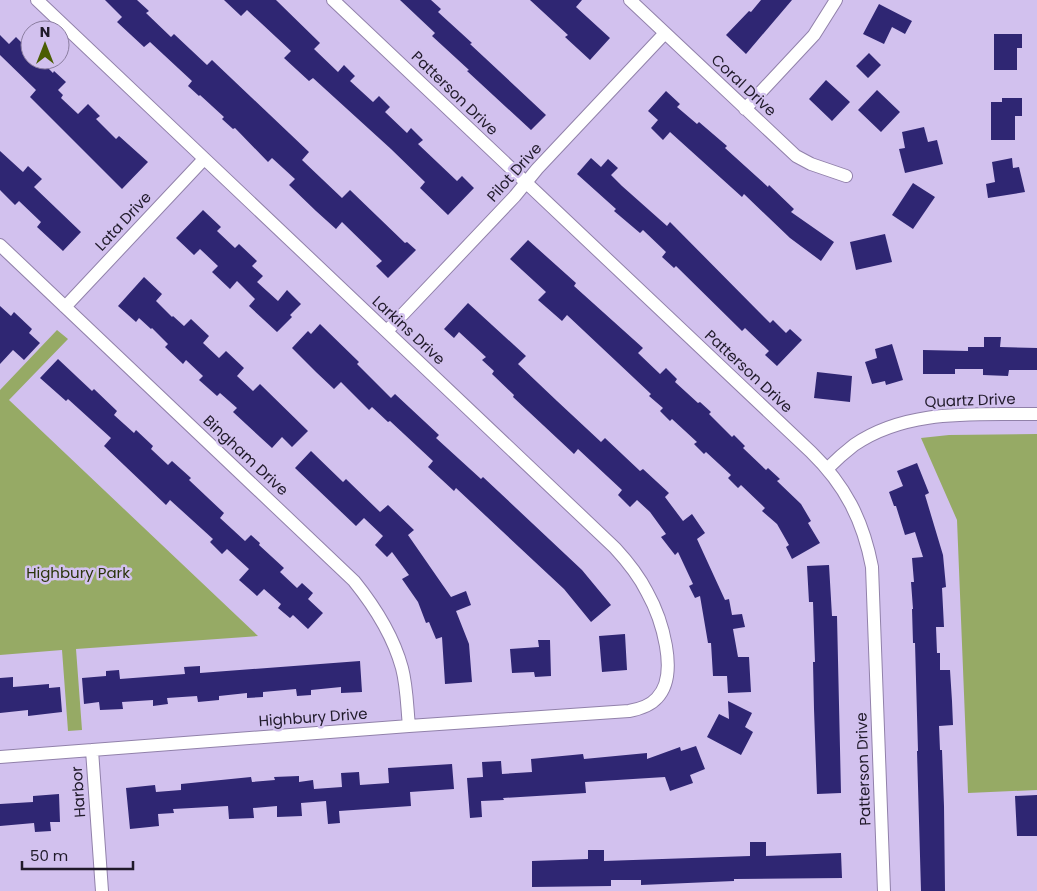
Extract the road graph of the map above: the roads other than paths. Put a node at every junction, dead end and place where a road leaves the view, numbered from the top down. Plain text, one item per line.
1 (37, 0) edge
2 (333, 0) edge
3 (630, 0) edge
4 (836, 0) edge
5 (665, 33) junction
6 (745, 109) junction
7 (204, 159) junction
8 (846, 176) dead end
9 (526, 183) junction
10 (0, 245) edge
11 (65, 306) junction
12 (387, 331) junction
13 (1037, 414) edge
14 (828, 468) junction
15 (630, 711) joint
16 (409, 726) junction
17 (92, 750) junction
18 (0, 757) edge
19 (102, 891) edge
20 (884, 891) edge

1 - 7 street, Larkins Drive
2 - 9 street, Patterson Drive
3 - 5 street, Coral Drive
4 - 6 street
5 - 6 street, Coral Drive
5 - 9 street, Pilot Drive
6 - 8 street, Coral Drive
7 - 11 street, Lata Drive
7 - 12 street, Larkins Drive
9 - 12 street, Pilot Drive
9 - 14 street, Patterson Drive
10 - 11 street, Bingham Drive
11 - 16 street, Bingham Drive
12 - 15 street, Larkins Drive
13 - 14 street, Quartz Drive
14 - 20 street, Patterson Drive
15 - 16 street, Highbury Drive
16 - 17 street, Highbury Drive
17 - 18 street, Highbury Drive
17 - 19 street, Harbor

